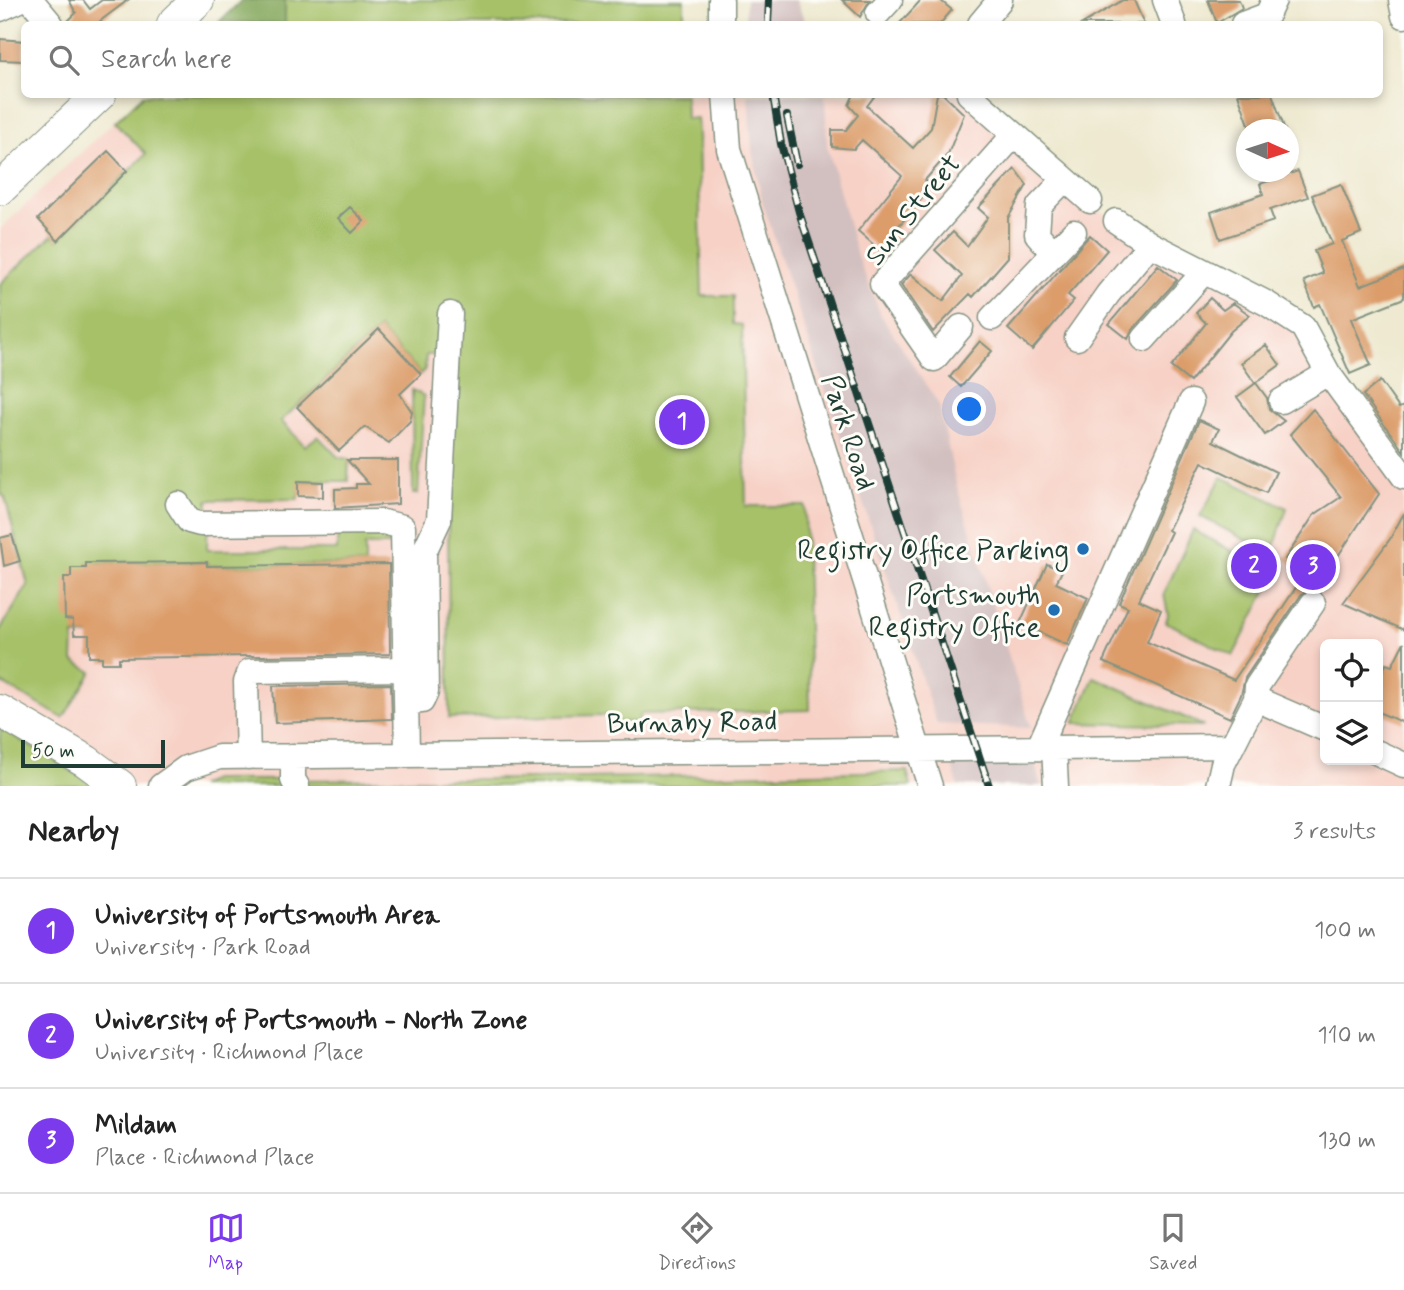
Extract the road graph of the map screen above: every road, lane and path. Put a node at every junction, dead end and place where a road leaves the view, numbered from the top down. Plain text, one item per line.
1 (20, 0) edge
2 (31, 0) edge
3 (198, 0) edge
4 (721, 0) edge
5 (1000, 0) edge
6 (1165, 0) edge
7 (1274, 0) edge
8 (1401, 0) edge
9 (0, 9) edge
10 (1404, 16) edge
11 (48, 21) edge
12 (176, 21) edge
13 (721, 21) edge
14 (982, 21) edge
15 (1173, 21) edge
16 (1250, 21) edge
17 (96, 98) edge
18 (725, 98) edge
19 (974, 98) edge
20 (1013, 136) junction
21 (1064, 180) junction
22 (0, 189) edge
23 (1090, 201) dead end
24 (1116, 221) dead end
25 (1074, 232) dead end
26 (1150, 244) junction
27 (1053, 252) junction
28 (1204, 272) junction
29 (450, 314) dead end
30 (992, 318) dead end
31 (961, 327) dead end
32 (1077, 338) dead end
33 (1144, 339) dead end
34 (1328, 373) junction
35 (1281, 401) dead end
36 (1191, 402) dead end
37 (1404, 477) edge
38 (178, 504) dead end
39 (1313, 603) dead end
40 (407, 669) junction
41 (1256, 699) junction
42 (407, 702) junction
43 (0, 710) edge
44 (1320, 727) edge
45 (1231, 746) junction
46 (1046, 747) junction
47 (919, 748) junction
48 (407, 754) junction
49 (1383, 755) edge
50 (293, 756) junction
51 (248, 757) junction
52 (1404, 765) edge
53 (120, 786) edge
54 (161, 786) edge
55 (297, 786) edge
56 (930, 786) edge
57 (1056, 786) edge
58 (1218, 786) edge

1 - 9 street
2 - 11 street
3 - 12 main road
4 - 13 street
5 - 14 street
6 - 15 street
7 - 16 street
8 - 10 street
17 - 22 main road
18 - 47 street, Park Road
19 - 20 street
20 - 21 street
20 - 31 street, Sun Street
21 - 23 street
21 - 27 street
24 - 26 street
25 - 27 street
26 - 28 street
26 - 32 street
27 - 30 street
28 - 33 street
28 - 34 street
29 - 42 street
34 - 35 street
34 - 37 street
36 - 46 street
38 - 40 street
39 - 41 street
40 - 42 street
40 - 51 street
41 - 44 street
41 - 45 street
42 - 48 street
43 - 53 main road
45 - 46 street, Burnaby Road
45 - 58 street
46 - 47 street, Burnaby Road
46 - 57 street
47 - 48 street, Burnaby Road
47 - 56 street, Park Road
48 - 50 street, Burnaby Road
49 - 52 street
50 - 51 street, Burnaby Road
50 - 55 street
51 - 54 street, Burnaby Road

